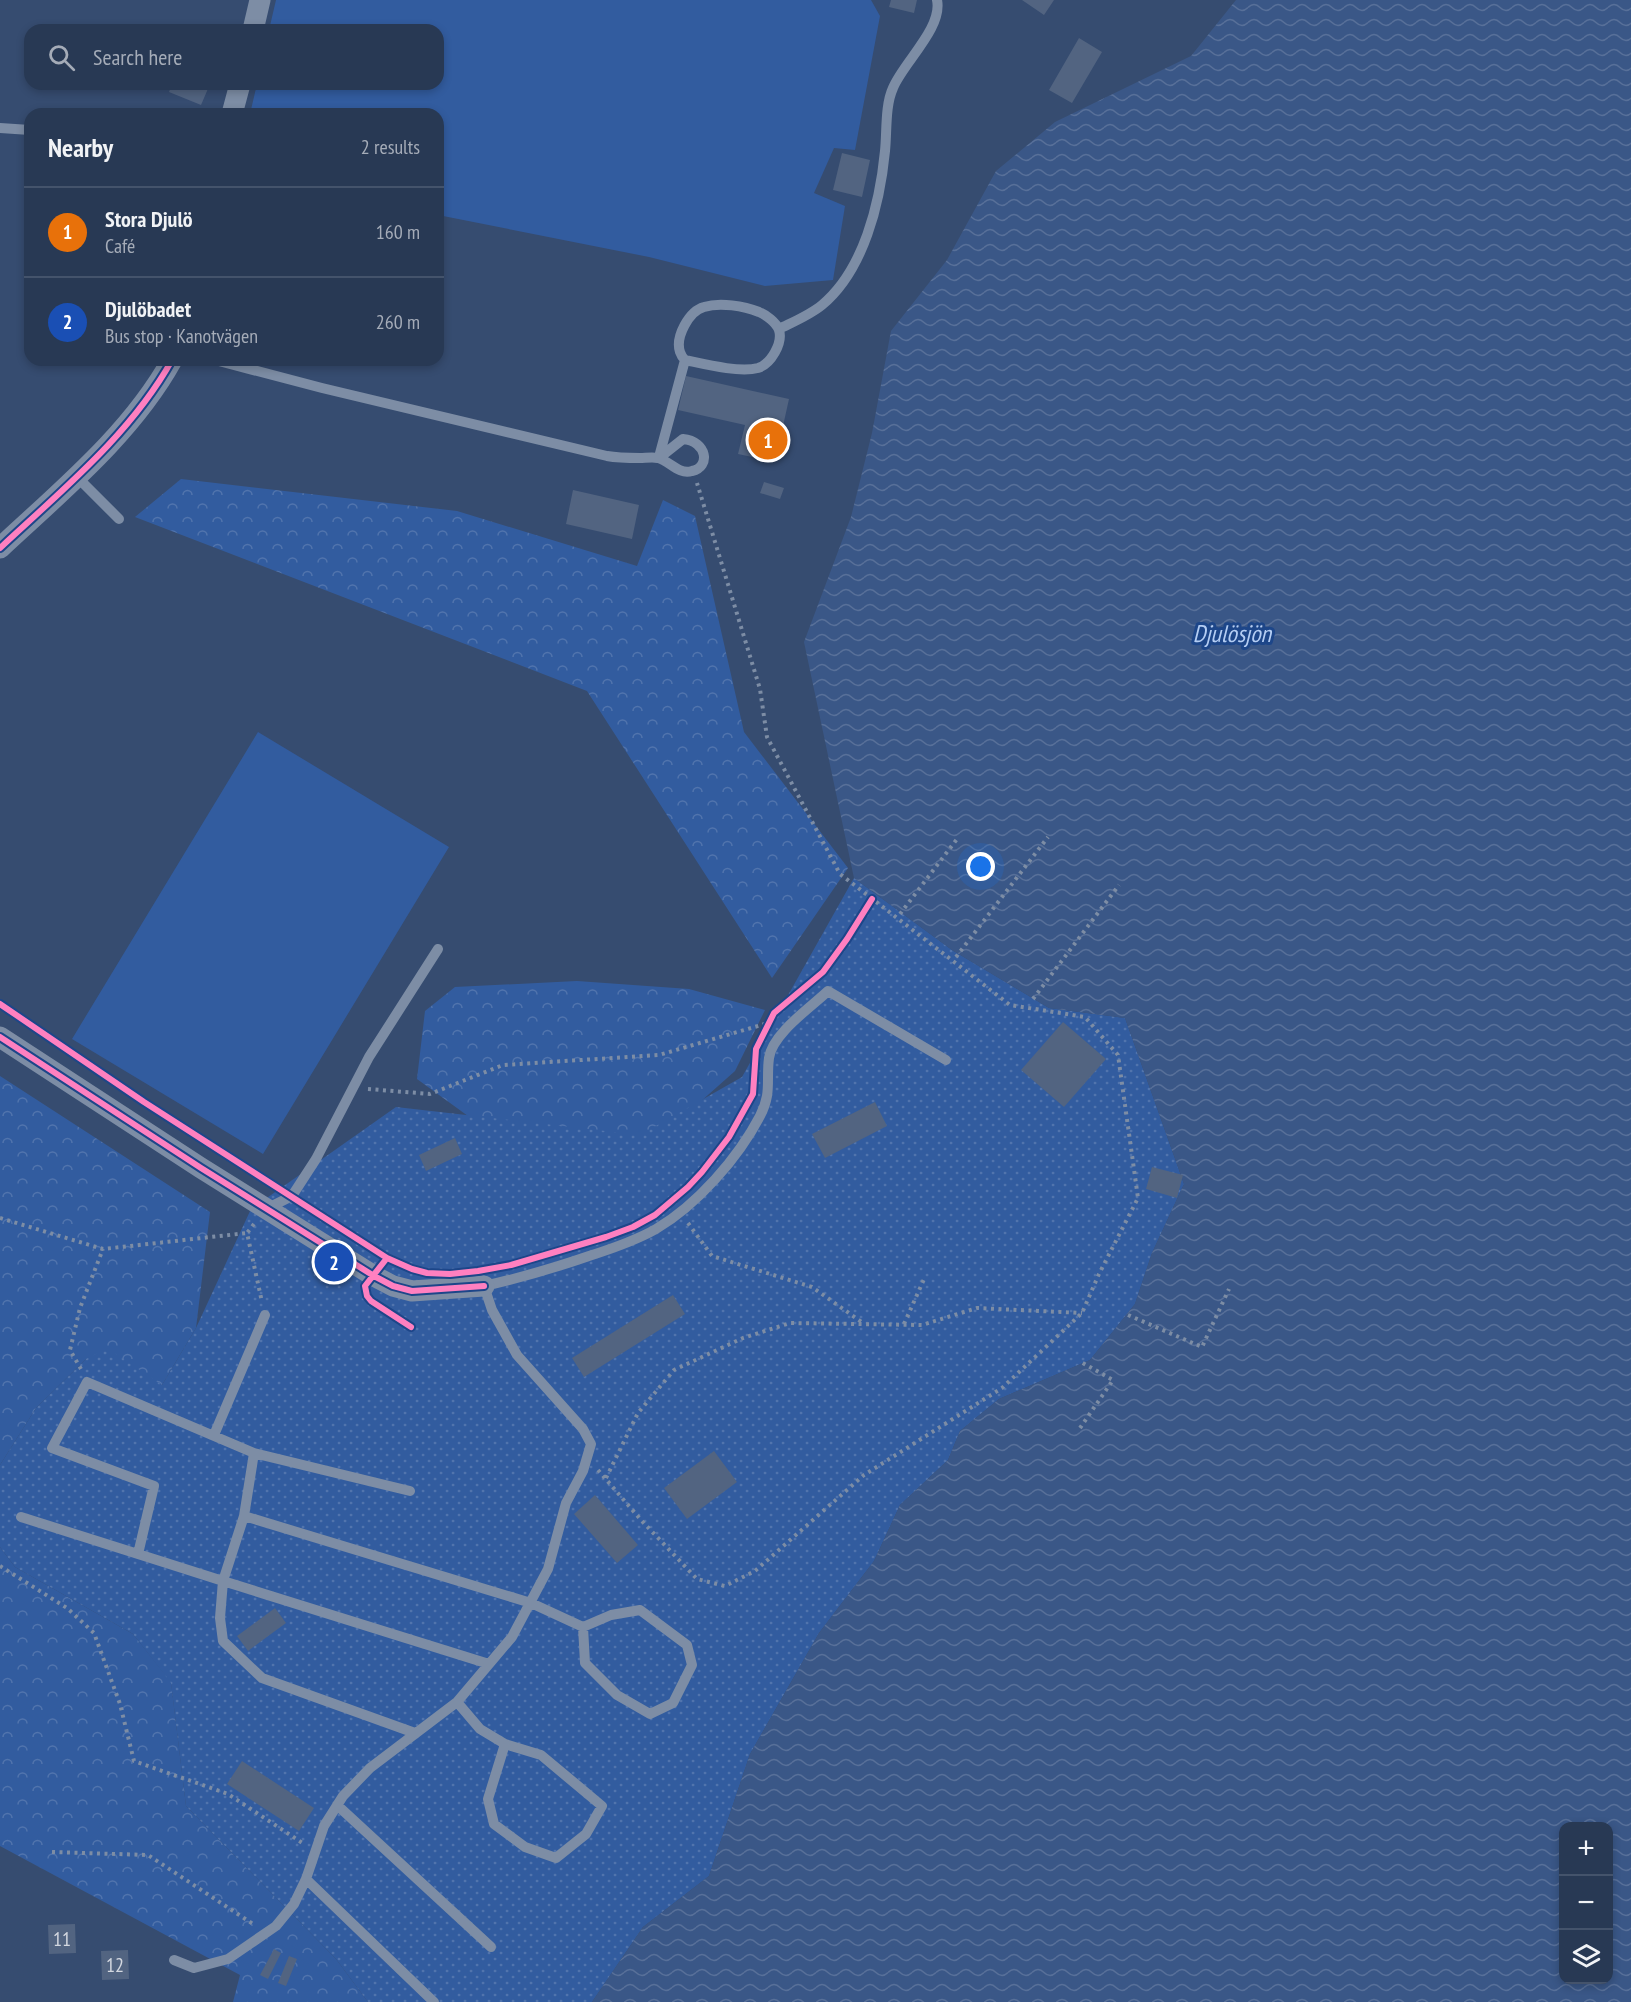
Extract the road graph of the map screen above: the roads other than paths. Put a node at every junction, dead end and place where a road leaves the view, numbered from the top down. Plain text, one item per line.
1 (260, 0) edge
2 (937, 0) edge
3 (254, 24) edge
4 (238, 90) edge
5 (234, 108) edge
6 (0, 128) edge
7 (24, 130) edge
8 (778, 329) junction
9 (685, 360) junction
10 (169, 366) edge
11 (238, 366) edge
12 (658, 458) junction
13 (76, 477) junction
14 (118, 519) dead end
15 (0, 548) edge
16 (438, 950) dead end
17 (0, 1037) edge
18 (946, 1060) dead end
19 (266, 1209) junction
20 (484, 1286) junction
21 (265, 1315) road end
22 (214, 1435) junction
23 (254, 1453) junction
24 (410, 1491) dead end
25 (244, 1516) junction
26 (21, 1517) dead end
27 (138, 1554) junction
28 (223, 1581) junction
29 (531, 1603) junction
30 (583, 1627) junction
31 (489, 1664) junction
32 (457, 1702) junction
33 (415, 1733) junction
34 (505, 1744) junction
35 (337, 1805) junction
36 (306, 1879) junction
37 (491, 1947) dead end
38 (174, 1960) dead end
39 (434, 2002) edge

1 - 3 street
2 - 8 lane
4 - 5 street
6 - 7 lane
8 - 9 lane
8 - 9 lane
9 - 12 lane
10 - 13 street
11 - 12 lane
12 - 12 lane
13 - 14 lane
13 - 15 street
16 - 19 lane
17 - 19 street
18 - 20 lane
19 - 20 street
20 - 29 lane
21 - 22 lane
22 - 23 lane
22 - 27 lane
23 - 24 lane
23 - 25 lane
25 - 28 lane
25 - 29 lane
26 - 27 lane
27 - 28 lane
28 - 31 lane
28 - 33 lane
29 - 30 lane
29 - 31 lane
30 - 30 lane
31 - 32 lane
32 - 33 lane
32 - 34 lane
33 - 35 lane
34 - 34 lane
35 - 36 lane
35 - 37 lane
36 - 38 lane
36 - 39 lane

